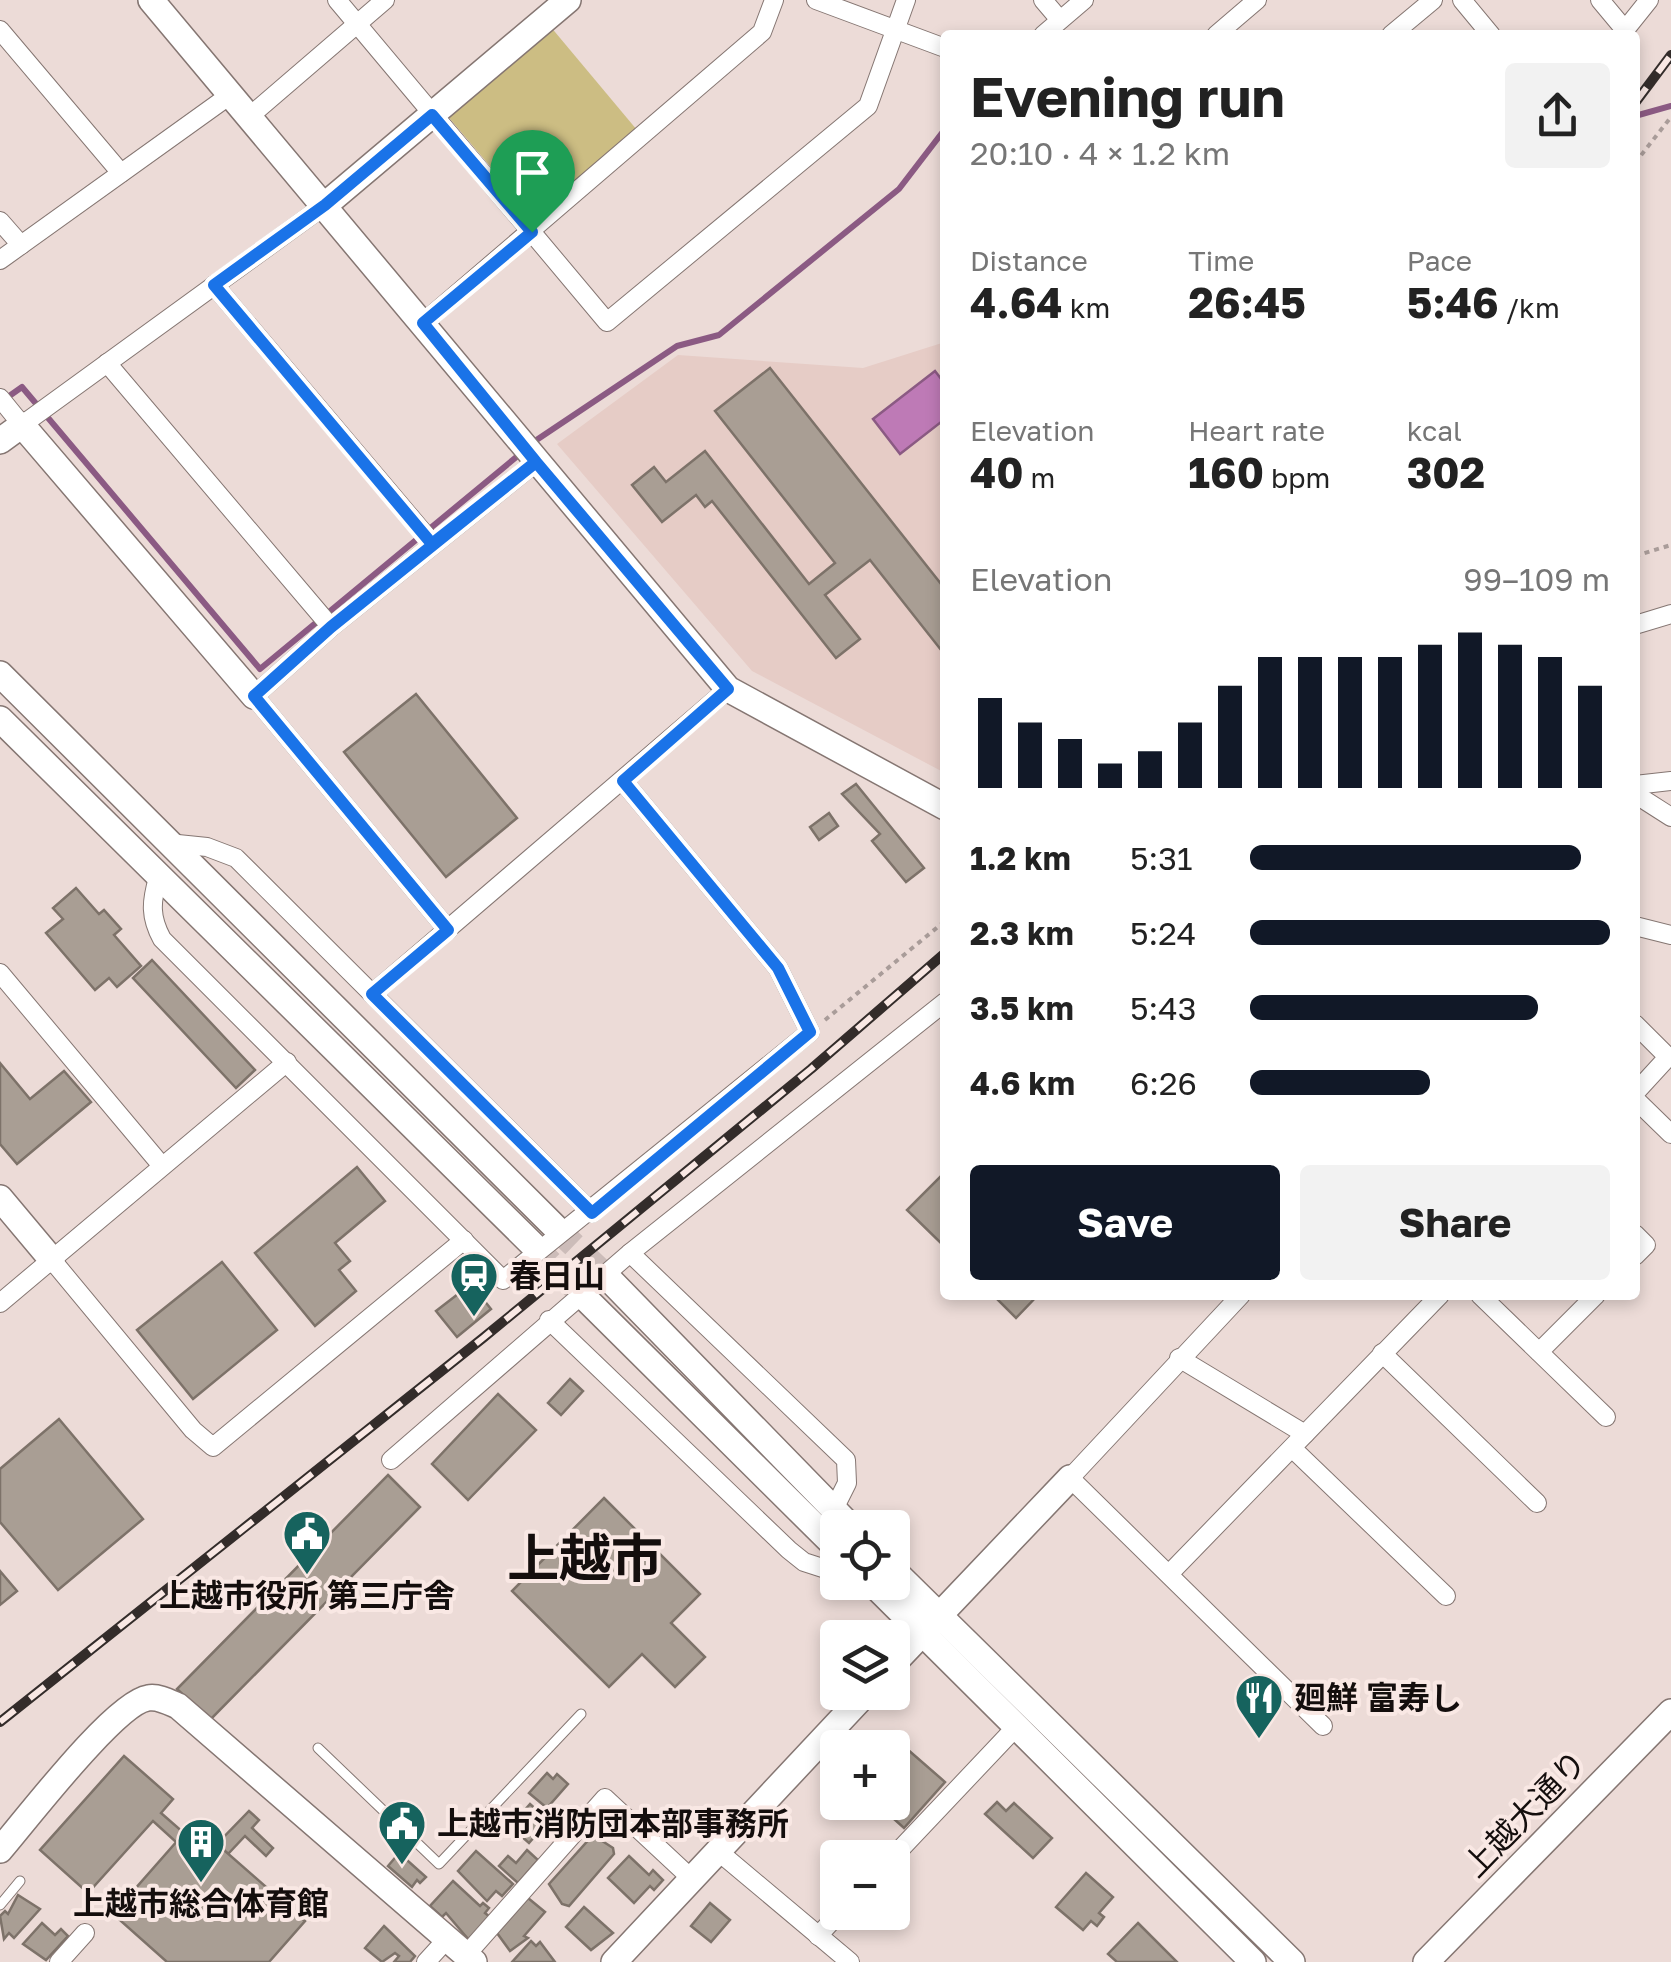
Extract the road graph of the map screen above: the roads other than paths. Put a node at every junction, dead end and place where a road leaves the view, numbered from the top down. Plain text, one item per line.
1 (151, 0) edge
2 (337, 0) edge
3 (385, 0) edge
4 (568, 0) edge
5 (774, 0) edge
6 (816, 0) edge
7 (906, 0) edge
8 (1043, 0) edge
9 (1084, 0) edge
10 (1257, 0) edge
11 (1432, 0) edge
12 (1462, 0) edge
13 (1600, 0) edge
14 (1649, 0) edge
15 (1060, 20) junction
16 (358, 23) junction
17 (896, 28) junction
18 (0, 30) edge
19 (1049, 30) edge
20 (1222, 30) edge
21 (1398, 30) edge
22 (1487, 30) edge
23 (1621, 30) edge
24 (1625, 30) edge
25 (940, 46) edge
26 (230, 96) junction
27 (432, 115) junction
28 (250, 116) junction
29 (121, 173) junction
30 (325, 205) junction
31 (0, 221) edge
32 (532, 232) junction
33 (21, 246) junction
34 (0, 260) edge
35 (214, 285) junction
36 (423, 323) junction
37 (107, 363) junction
38 (0, 398) edge
39 (22, 424) junction
40 (0, 441) edge
41 (536, 462) junction
42 (432, 544) junction
43 (1671, 614) edge
44 (1640, 623) edge
45 (331, 627) junction
46 (0, 674) edge
47 (728, 689) junction
48 (254, 696) junction
49 (0, 719) edge
50 (623, 781) junction
51 (1671, 781) edge
52 (1640, 784) edge
53 (1640, 797) edge
54 (940, 804) edge
55 (1671, 818) edge
56 (168, 843) junction
57 (158, 878) junction
58 (1640, 927) edge
59 (448, 930) junction
60 (1671, 935) edge
61 (0, 973) edge
62 (372, 994) junction
63 (940, 1006) edge
64 (1640, 1029) edge
65 (1670, 1056) edge
66 (287, 1062) junction
67 (1640, 1090) edge
68 (1640, 1101) edge
69 (1671, 1134) edge
70 (162, 1166) junction
71 (3, 1209) edge
72 (592, 1213) junction
73 (556, 1228) tunnel mouth
74 (464, 1240) junction
75 (532, 1245) tunnel mouth
76 (630, 1253) junction
77 (52, 1260) junction
78 (612, 1282) tunnel mouth
79 (1235, 1300) edge
80 (1435, 1300) edge
81 (1485, 1300) edge
82 (1591, 1300) edge
83 (588, 1302) tunnel mouth
84 (0, 1304) edge
85 (549, 1320) junction
86 (1540, 1352) junction
87 (1382, 1353) junction
88 (1180, 1358) junction
89 (1606, 1417) dead end
90 (1299, 1441) junction
91 (390, 1460) dead end
92 (1070, 1478) junction
93 (1537, 1503) dead end
94 (835, 1510) edge
95 (844, 1510) edge
96 (820, 1531) edge
97 (820, 1567) edge
98 (1170, 1573) junction
99 (910, 1596) edge
100 (1446, 1596) dead end
101 (896, 1600) edge
102 (930, 1625) junction
103 (910, 1646) edge
104 (850, 1710) edge
105 (1671, 1712) edge
106 (581, 1714) dead end
107 (1017, 1726) junction
108 (1323, 1726) dead end
109 (318, 1748) dead end
110 (909, 1840) edge
111 (0, 1850) edge
112 (719, 1852) junction
113 (693, 1880) junction
114 (20, 1882) dead end
115 (0, 1905) edge
116 (824, 1930) edge
117 (85, 1933) dead end
118 (818, 1936) junction
119 (462, 1952) edge
120 (59, 1962) edge
121 (426, 1962) edge
122 (614, 1962) edge
123 (850, 1962) edge
124 (1253, 1962) edge
125 (1292, 1962) edge
126 (1426, 1962) edge

1 - 26 street
2 - 16 street
3 - 16 street
4 - 27 street
5 - 32 street
6 - 17 street
7 - 17 street
8 - 15 street
9 - 15 street
10 - 20 street
11 - 21 street
12 - 22 street
13 - 23 street
14 - 24 street
15 - 19 street
16 - 27 street
16 - 28 street
17 - 25 street
17 - 32 street
18 - 29 street
26 - 28 street
26 - 29 street
27 - 30 street
27 - 32 street
28 - 30 street
29 - 33 street
30 - 35 street
30 - 36 street
31 - 33 street
32 - 36 street
33 - 34 street
35 - 37 street
35 - 42 street
36 - 41 street
37 - 39 street
37 - 45 street
38 - 39 street
39 - 40 street
39 - 48 street
41 - 42 street
41 - 47 street
42 - 45 street
43 - 44 street
45 - 48 street
46 - 56 street
47 - 50 street
47 - 54 street
48 - 59 street
49 - 57 street
50 - 59 street
50 - 72 street
51 - 52 street
53 - 55 street
56 - 62 street
56 - 73 street
57 - 66 street
57 - 75 street
58 - 60 street
59 - 62 street
61 - 70 street
62 - 72 street
63 - 76 street
64 - 65 street
65 - 67 street
66 - 70 street
66 - 74 street
68 - 69 street
70 - 77 street
71 - 77 street
72 - 74 street
74 - 77 street
76 - 85 street
76 - 95 street
77 - 84 street
78 - 94 street
79 - 88 street
80 - 87 street
81 - 86 street
82 - 86 street
83 - 96 street
85 - 91 street
85 - 97 street
86 - 89 street
87 - 90 street
87 - 93 street
88 - 90 street
88 - 92 street
90 - 98 street
90 - 100 street
92 - 98 street
92 - 102 street
98 - 108 street
99 - 102 street
101 - 102 street
102 - 103 street
102 - 107 street
102 - 125 street
104 - 112 street
105 - 126 street, 上越大通り
106 - 109 lane
107 - 110 street
107 - 124 street
111 - 119 street
112 - 113 street
112 - 118 street
113 - 119 street
113 - 122 street
114 - 115 lane
116 - 118 street
117 - 120 street
118 - 123 street
119 - 121 street

